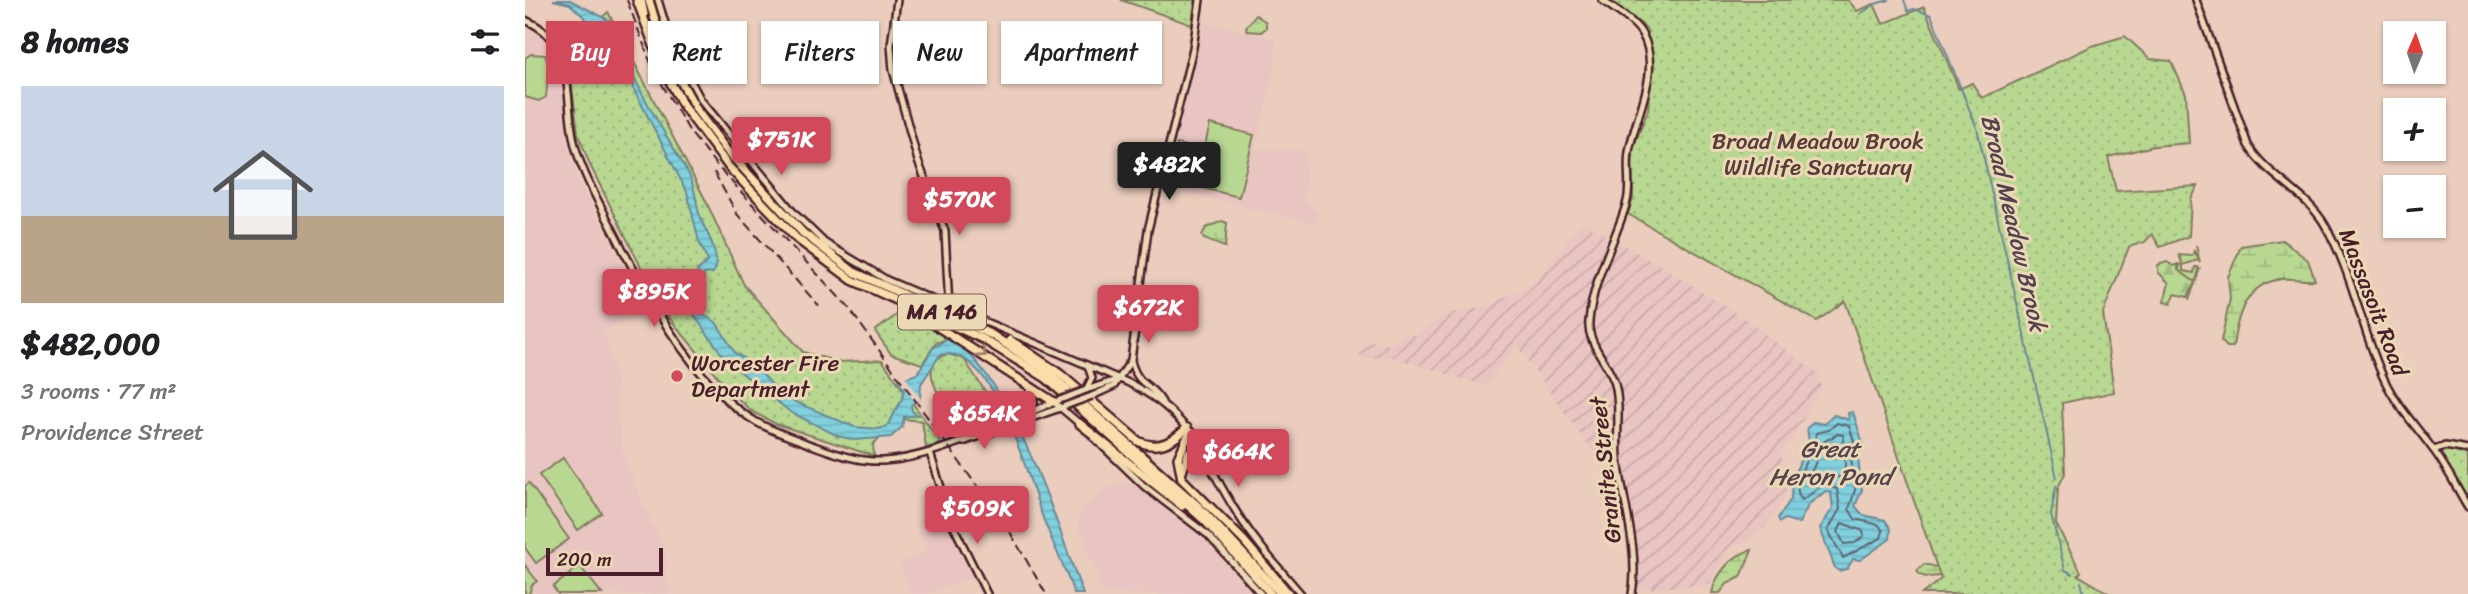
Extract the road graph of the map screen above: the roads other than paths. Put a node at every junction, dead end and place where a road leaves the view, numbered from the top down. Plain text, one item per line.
1 (640, 0) edge
2 (649, 0) edge
3 (658, 0) edge
4 (897, 0) edge
5 (1200, 0) edge
6 (1602, 0) edge
7 (2196, 0) edge
8 (525, 19) edge
9 (880, 294) junction
10 (949, 308) junction
11 (941, 312) junction
12 (1131, 360) junction
13 (1088, 366) junction
14 (1119, 379) junction
15 (1029, 385) junction
16 (1086, 390) junction
17 (1057, 401) junction
18 (1163, 405) junction
19 (1063, 407) junction
20 (1022, 419) junction
21 (1079, 423) junction
22 (1188, 430) junction
23 (2434, 450) junction
24 (2468, 450) edge
25 (930, 453) junction
26 (1208, 458) junction
27 (1182, 479) junction
28 (2468, 507) edge
29 (1224, 540) junction
30 (987, 594) edge
31 (1261, 594) edge
32 (1271, 594) edge
33 (1281, 594) edge
34 (1289, 594) edge
35 (1301, 594) edge
36 (1632, 594) edge

1 - 9 highway, MA 146
2 - 11 highway, MA 146
3 - 10 main road
4 - 10 main road
5 - 12 main road
6 - 36 main road, Granite Street
7 - 23 main road, Massasoit Road
8 - 25 main road
9 -> 15 highway
9 - 29 highway, MA 146
10 - 13 main road
11 - 22 highway
11 - 33 highway, MA 146
12 - 14 main road
12 - 18 main road
13 - 14 main road
13 - 16 main road
14 - 16 main road
14 - 18 main road
14 - 19 main road, bridge
15 - 17 highway
15 - 20 highway
16 - 17 main road, bridge
17 - 19 main road
17 - 20 main road
18 - 22 main road
19 - 20 main road
19 - 21 main road
20 - 25 main road
21 - 29 highway
21 - 31 main road
22 - 26 main road
22 - 27 highway
23 - 24 main road
23 - 28 main road, Massasoit Road
25 - 30 main road
26 - 27 highway
26 - 35 main road
27 - 34 highway
29 - 32 highway

